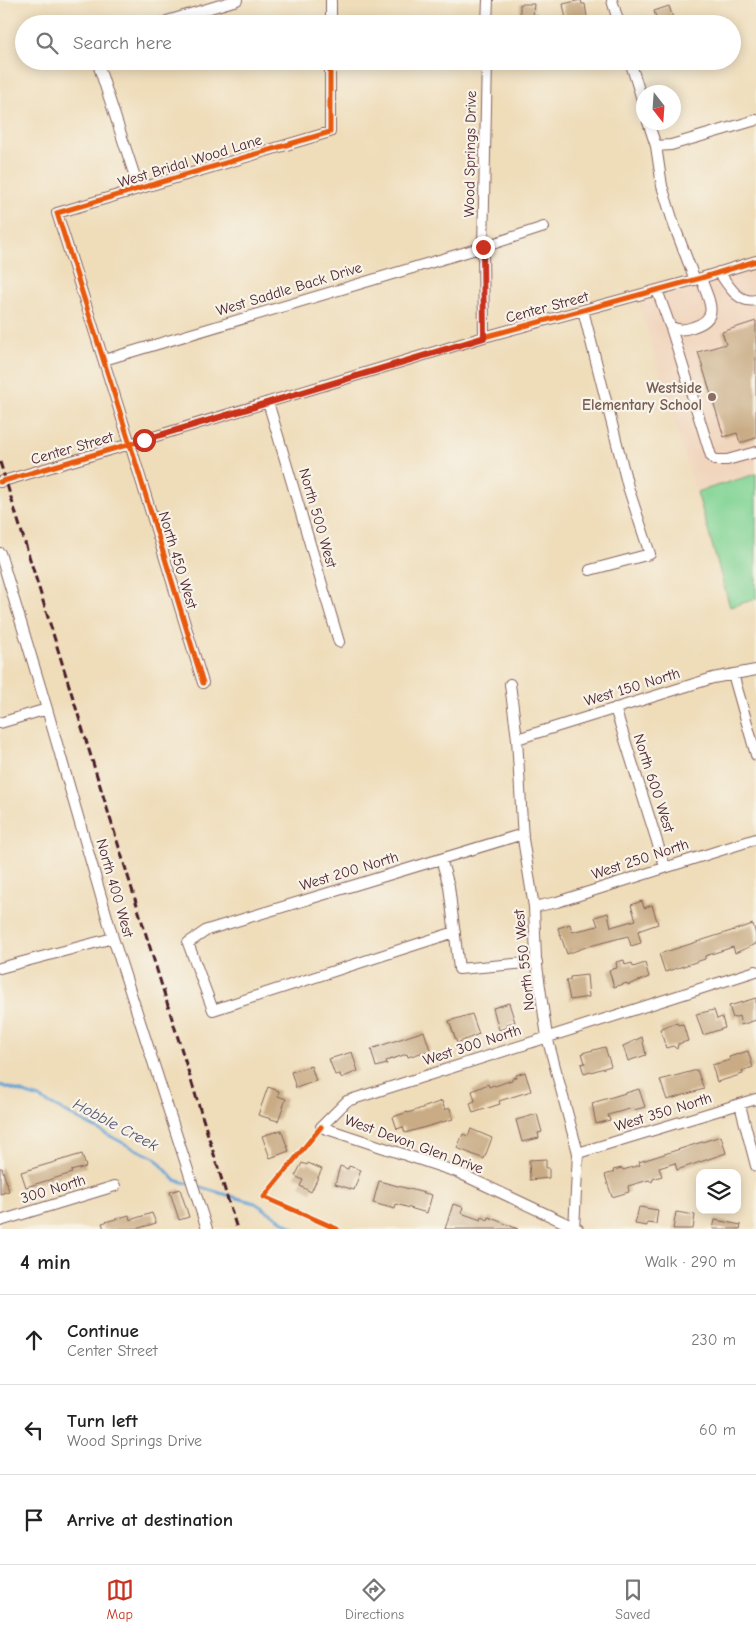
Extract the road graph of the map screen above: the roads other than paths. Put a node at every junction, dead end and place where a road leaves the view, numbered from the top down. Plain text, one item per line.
1 (237, 0) edge
2 (331, 0) edge
3 (488, 0) edge
4 (612, 0) edge
5 (188, 15) edge
6 (331, 15) edge
7 (487, 15) edge
8 (616, 15) edge
9 (100, 70) edge
10 (330, 70) edge
11 (486, 70) edge
12 (633, 70) edge
13 (637, 85) edge
14 (756, 120) edge
15 (651, 130) edge
16 (656, 146) junction
17 (139, 189) junction
18 (57, 213) joint
19 (544, 227) dead end
20 (483, 247) junction
21 (756, 261) edge
22 (719, 272) junction
23 (698, 279) junction
24 (657, 290) junction
25 (756, 300) edge
26 (583, 310) junction
27 (671, 328) junction
28 (484, 338) junction
29 (104, 360) junction
30 (268, 402) junction
31 (130, 444) junction
32 (756, 452) edge
33 (0, 482) edge
34 (0, 553) edge
35 (590, 570) dead end
36 (339, 642) dead end
37 (756, 670) edge
38 (733, 674) junction
39 (203, 683) dead end
40 (510, 684) dead end
41 (615, 708) junction
42 (47, 709) junction
43 (0, 723) edge
44 (517, 739) junction
45 (756, 755) edge
46 (523, 834) junction
47 (756, 839) edge
48 (441, 859) junction
49 (665, 866) junction
50 (534, 907) junction
51 (454, 932) junction
52 (113, 938) junction
53 (537, 962) junction
54 (0, 968) edge
55 (756, 971) edge
56 (547, 1037) junction
57 (756, 1099) edge
58 (740, 1105) junction
59 (321, 1127) joint
60 (578, 1153) junction
61 (756, 1166) edge
62 (114, 1186) dead end
63 (0, 1221) edge
64 (207, 1229) edge
65 (576, 1229) edge

1 - 5 street
2 - 6 street
3 - 7 street
4 - 8 street
9 - 17 street
10 - 17 street, West Bridal Wood Lane
11 - 20 street, Wood Springs Drive
12 - 13 street
14 - 16 street
15 - 16 street
16 - 23 street
17 - 18 street, West Bridal Wood Lane
18 - 29 street, North 450 West
19 - 20 street, West Saddle Back Drive
20 - 28 street, Wood Springs Drive
20 - 29 street, West Saddle Back Drive
21 - 22 street, Center Street
22 - 23 street, Center Street
22 - 25 street
23 - 24 street, Center Street
23 - 27 street
24 - 26 street, Center Street
24 - 27 street
26 - 28 street, Center Street
26 - 35 street
27 - 32 street
28 - 30 street, Center Street
29 - 31 street, North 450 West
30 - 31 street, Center Street
30 - 36 street, North 500 West
31 - 33 street, Center Street
31 - 39 street, North 450 West
34 - 42 street, North 400 West
37 - 38 street, West 150 North
38 - 41 street, West 150 North
38 - 45 street
40 - 44 street, North 550 West
41 - 44 street, West 150 North
41 - 49 street, North 600 West
42 - 43 street
42 - 52 street, North 400 West
44 - 46 street, North 550 West
46 - 48 street, West 200 North
46 - 50 street, North 550 West
47 - 49 street, West 250 North
48 - 51 street
48 - 51 street, West 200 North
49 - 50 street, West 250 North
50 - 53 street, North 550 West
51 - 53 street
52 - 54 street
52 - 64 street, North 400 West
53 - 56 street, North 550 West
55 - 56 street, West 300 North
56 - 59 street, West 300 North
56 - 60 street, North 550 West
57 - 58 street, West 350 North
58 - 60 street, West 350 North
58 - 61 street
59 - 65 street, West Devon Glen Drive
60 - 65 street, North 550 West
62 - 63 street, 300 North

